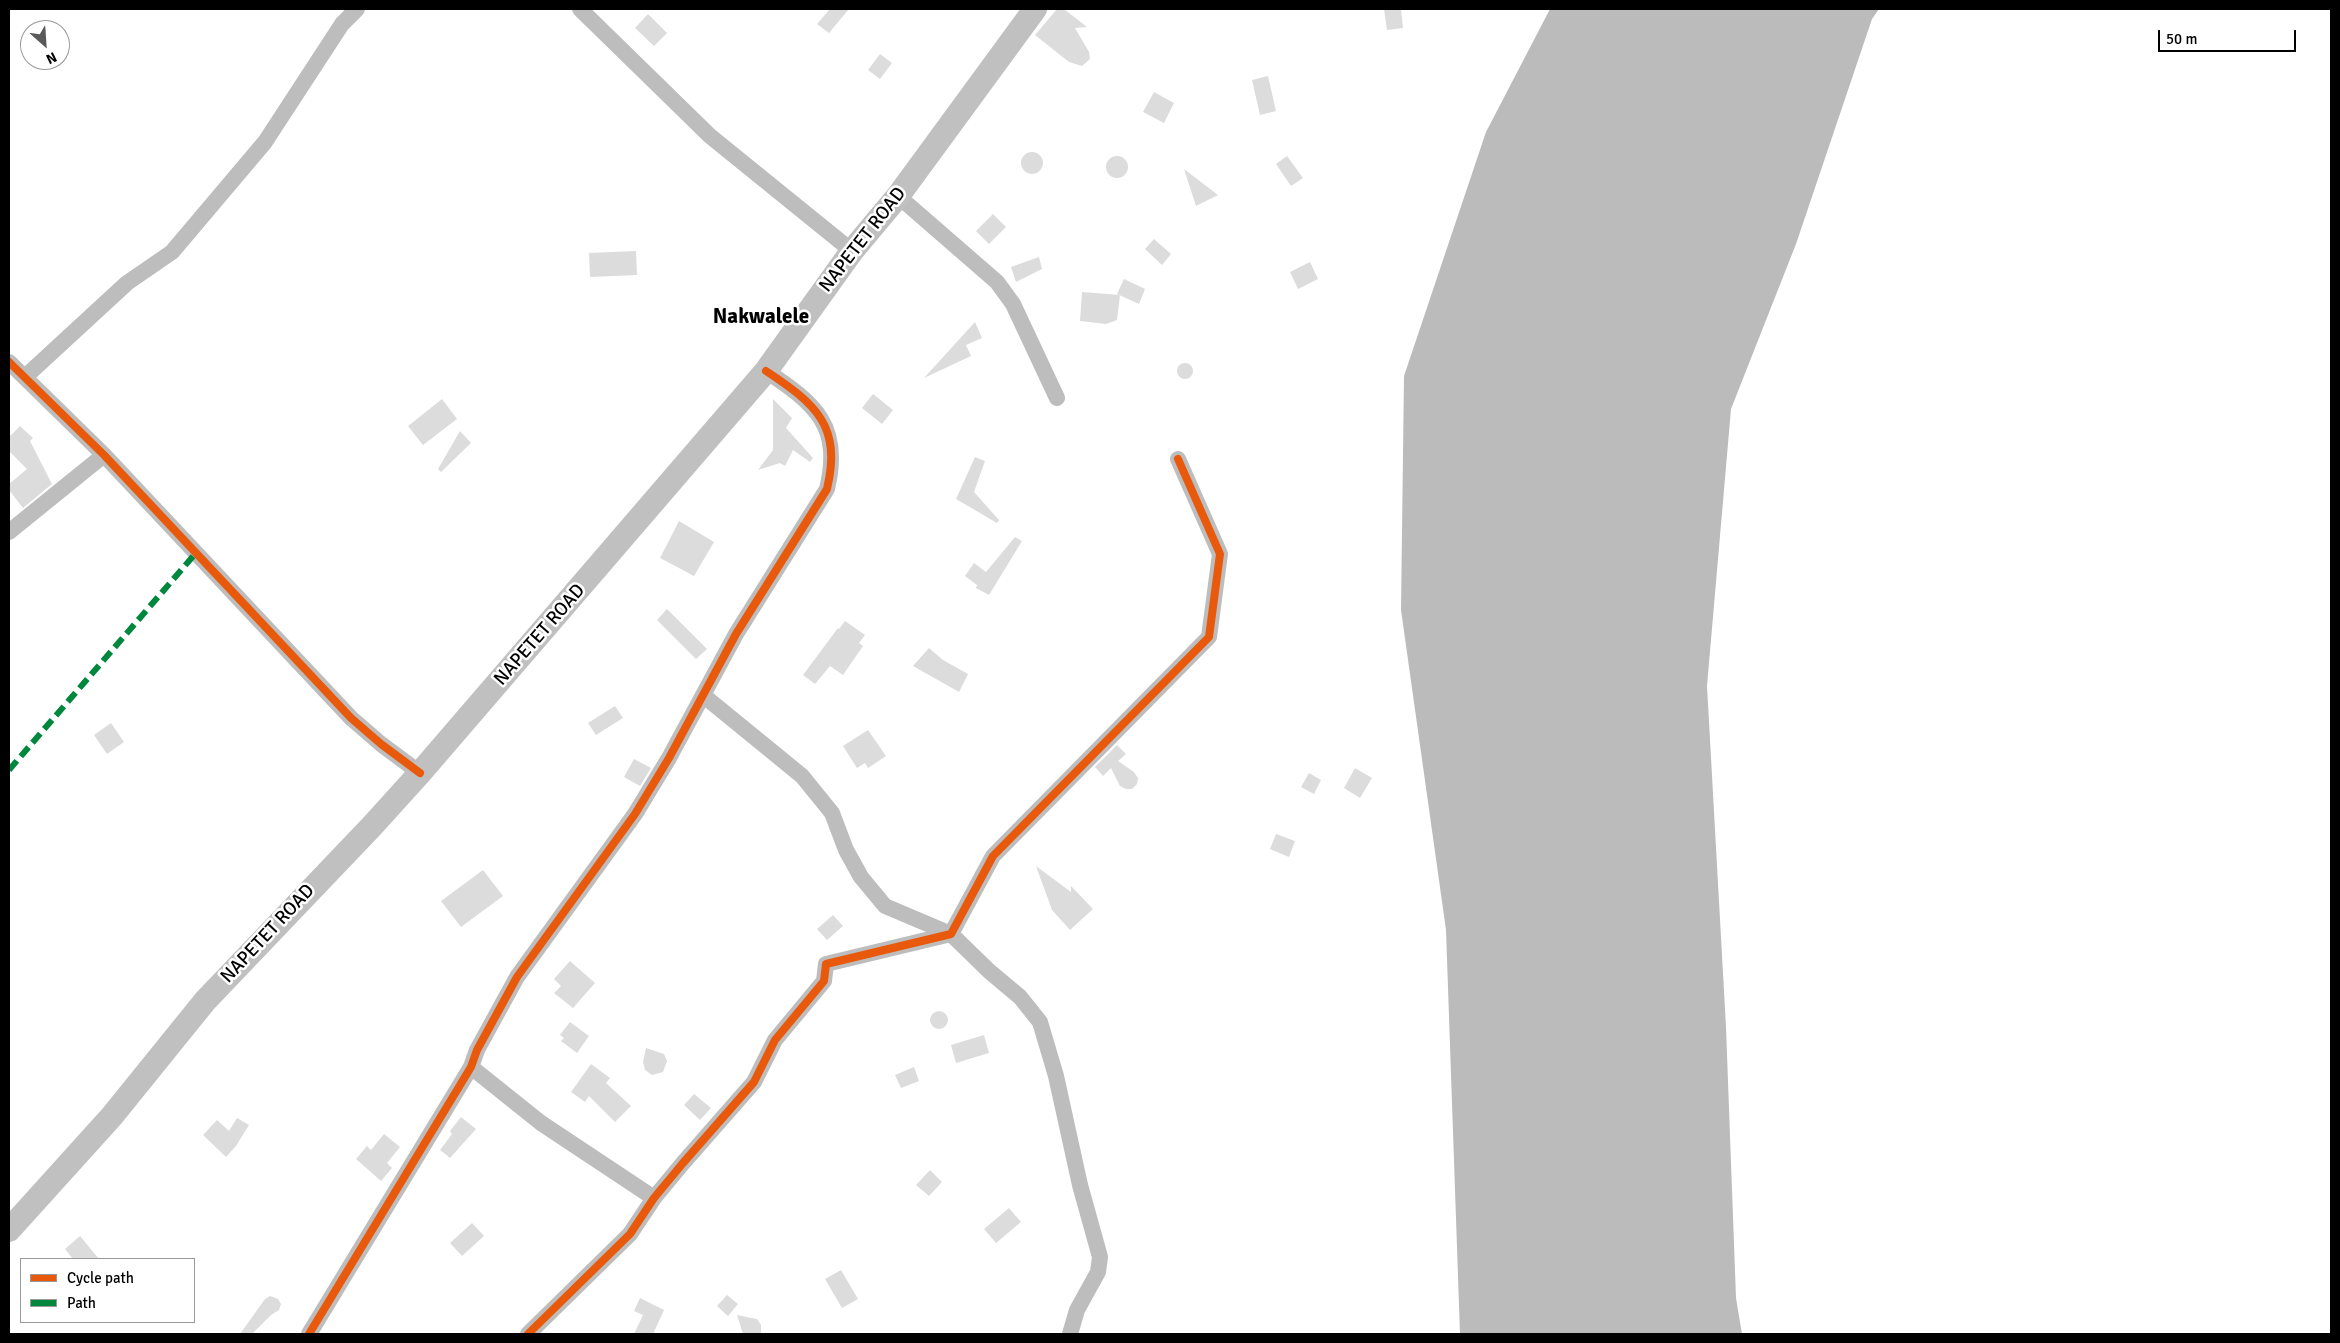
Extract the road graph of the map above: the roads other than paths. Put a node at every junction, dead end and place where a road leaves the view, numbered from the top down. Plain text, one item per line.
1 (357, 9) edge
2 (580, 9) edge
3 (1035, 9) edge
4 (898, 196) junction
5 (852, 251) junction
6 (9, 362) edge
7 (766, 371) junction
8 (25, 376) junction
9 (1057, 398) dead end
10 (104, 455) junction
11 (1178, 459) dead end
12 (9, 532) edge
13 (704, 696) junction
14 (420, 772) junction
15 (951, 934) junction
16 (471, 1067) junction
17 (654, 1198) junction
18 (9, 1230) edge
19 (309, 1334) edge
20 (528, 1334) edge
21 (1070, 1334) edge

1 - 8 street
2 - 5 street
3 - 4 main road, NAPETET ROAD
4 - 5 main road, NAPETET ROAD
4 - 9 street
5 - 7 main road, NAPETET ROAD
6 - 8 street
7 - 13 street
7 - 14 main road, NAPETET ROAD
8 - 10 street
10 - 12 street
10 - 14 street
11 - 15 street
13 - 15 street
13 - 16 street
14 - 18 main road, NAPETET ROAD
15 - 17 street
15 - 21 street
16 - 17 street
16 - 19 street
17 - 20 street

